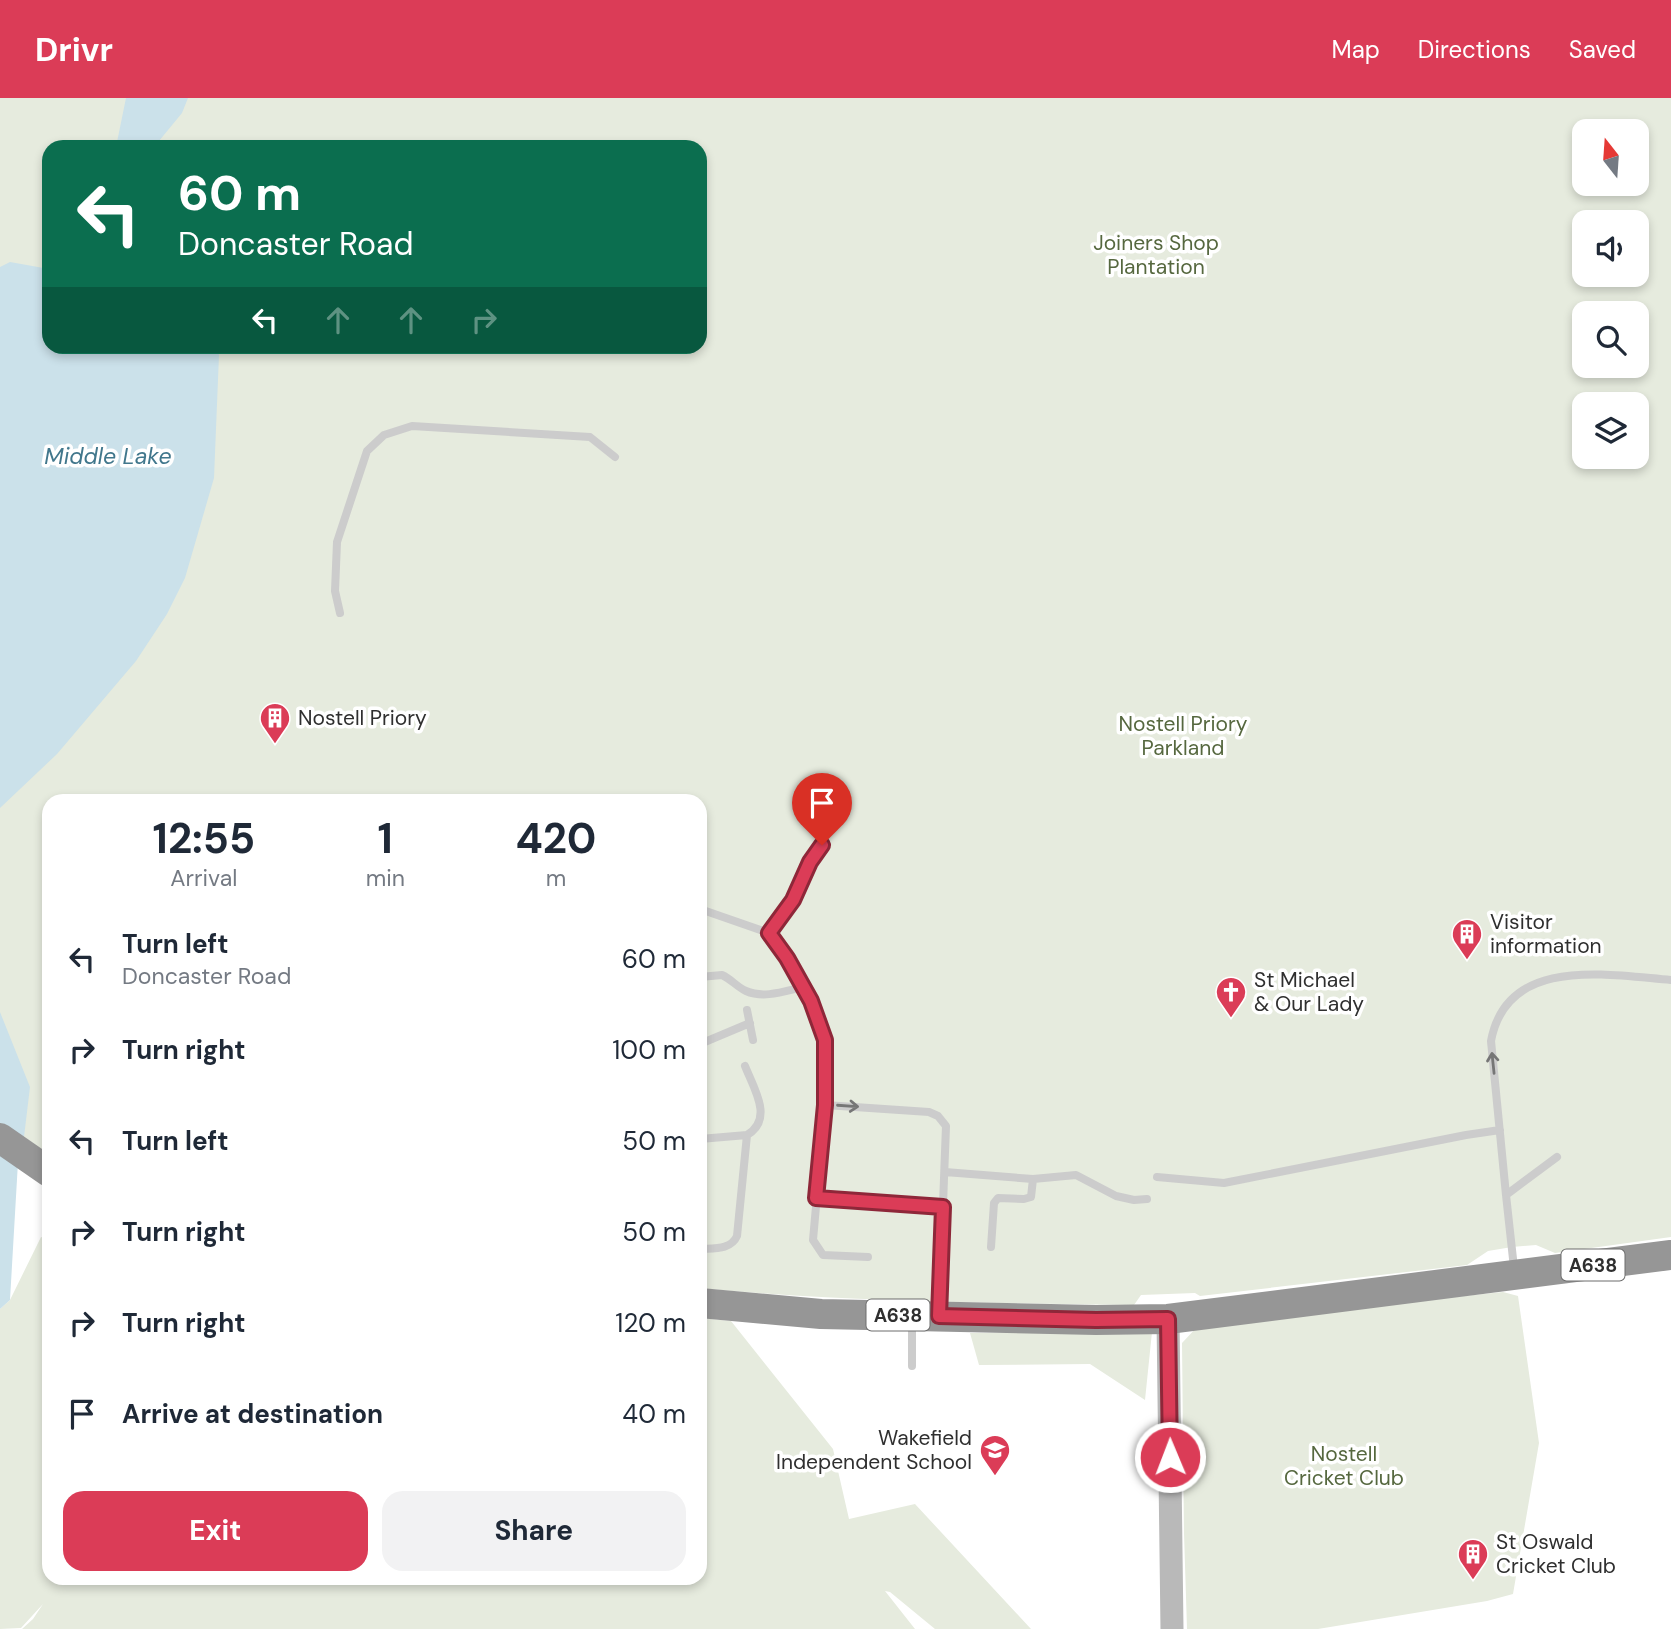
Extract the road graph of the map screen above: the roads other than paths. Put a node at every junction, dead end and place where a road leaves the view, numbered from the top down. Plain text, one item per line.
1 (615, 457) dead end
2 (340, 613) dead end
3 (822, 845) dead end
4 (707, 911) edge
5 (769, 933) junction
6 (707, 976) edge
7 (1671, 980) edge
8 (803, 987) junction
9 (747, 1010) dead end
10 (750, 1023) junction
11 (753, 1040) dead end
12 (707, 1041) edge
13 (745, 1066) dead end
14 (825, 1105) junction
15 (1500, 1130) junction
16 (747, 1135) junction
17 (0, 1138) edge
18 (707, 1138) edge
19 (1557, 1157) dead end
20 (42, 1167) edge
21 (945, 1172) junction
22 (1157, 1177) dead end
23 (1033, 1179) junction
24 (1506, 1195) junction
25 (816, 1198) junction
26 (1147, 1199) dead end
27 (943, 1207) junction
28 (991, 1247) dead end
29 (707, 1248) edge
30 (1671, 1255) edge
31 (868, 1257) dead end
32 (1515, 1275) junction
33 (707, 1304) edge
34 (925, 1316) junction
35 (1168, 1319) junction
36 (912, 1366) dead end
37 (1172, 1629) edge

1 - 2 lane
3 - 5 lane
4 - 5 lane
5 - 8 lane
6 - 8 lane
15 -> 7 lane
8 - 14 lane
9 - 10 lane
10 - 11 lane
10 - 12 lane
13 - 16 lane
14 -> 21 lane
14 - 25 lane
15 - 22 lane
15 - 24 lane
16 - 18 lane
16 - 29 lane
17 - 20 highway
19 - 24 lane
21 - 23 lane
21 - 27 lane
23 - 26 lane
23 - 28 lane
24 - 32 lane
25 - 27 lane
25 - 31 lane
27 - 34 lane
30 - 32 highway, A638
32 - 35 highway, A638
33 - 34 highway, A638
34 - 35 highway, A638
34 - 36 lane
35 - 37 main road

